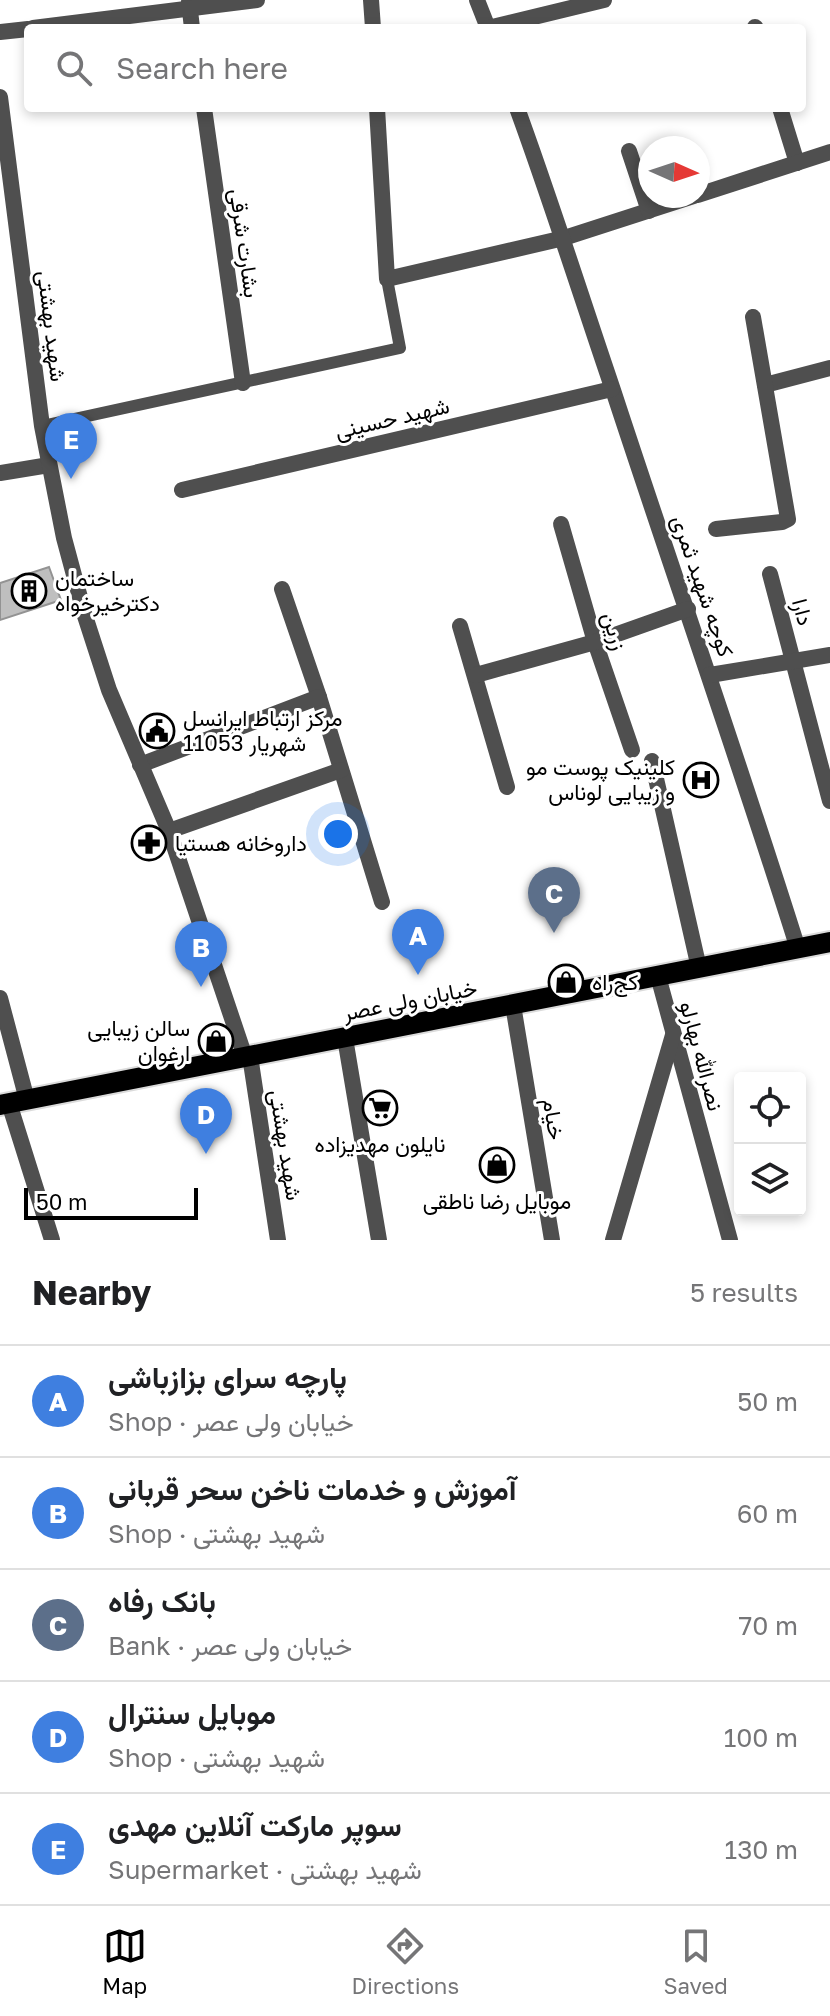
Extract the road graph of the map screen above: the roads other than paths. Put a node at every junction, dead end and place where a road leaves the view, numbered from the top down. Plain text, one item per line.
1 (257, 0) edge
2 (371, 0) edge
3 (477, 0) edge
4 (604, 0) edge
5 (189, 5) edge
6 (58, 24) edge
7 (373, 24) edge
8 (486, 24) edge
9 (505, 24) edge
10 (24, 29) edge
11 (0, 32) edge
12 (0, 97) edge
13 (205, 112) edge
14 (377, 112) edge
15 (518, 112) edge
16 (781, 112) edge
17 (629, 151) dead end
18 (830, 152) edge
19 (797, 163) junction
20 (710, 191) edge
21 (658, 208) edge
22 (649, 211) junction
23 (564, 238) junction
24 (387, 279) junction
25 (753, 317) dead end
26 (830, 368) edge
27 (243, 383) junction
28 (765, 385) junction
29 (612, 389) junction
30 (42, 426) junction
31 (49, 465) junction
32 (0, 473) edge
33 (182, 490) dead end
34 (561, 524) dead end
35 (716, 529) dead end
36 (770, 574) dead end
37 (282, 589) dead end
38 (688, 609) junction
39 (460, 626) dead end
40 (595, 642) junction
41 (830, 655) edge
42 (793, 662) junction
43 (476, 675) junction
44 (710, 675) junction
45 (319, 697) junction
46 (632, 750) dead end
47 (652, 761) dead end
48 (140, 765) junction
49 (341, 770) junction
50 (507, 787) dead end
51 (830, 801) edge
52 (169, 831) junction
53 (382, 902) dead end
54 (830, 942) edge
55 (798, 949) junction
56 (699, 968) junction
57 (658, 976) junction
58 (0, 998) edge
59 (513, 1005) junction
60 (673, 1034) junction
61 (345, 1038) junction
62 (248, 1056) junction
63 (12, 1103) edge
64 (52, 1240) edge
65 (278, 1240) edge
66 (379, 1240) edge
67 (552, 1240) edge
68 (613, 1240) edge
69 (730, 1240) edge

1 - 5 street
2 - 7 street
3 - 8 street
4 - 9 street
5 - 6 street
10 - 11 street
12 - 30 street, شهید بهشتی
13 - 27 street, بشارت شرقی
14 - 24 street
15 - 23 street, کوچه شهید ثمری
16 - 19 street
17 - 22 street
18 - 19 street
19 - 20 street
21 - 22 street
22 - 23 street
23 - 24 street
23 - 29 street, کوچه شهید ثمری
24 - 27 lane
25 - 28 street
26 - 28 street
27 - 30 lane
28 - 35 street
29 - 33 street, شهید حسینی
29 - 38 street, کوچه شهید ثمری
30 - 31 street, شهید بهشتی
31 - 32 street
31 - 48 street, شهید بهشتی
34 - 40 street, زرین
36 - 42 street, دارا
37 - 45 street
38 - 40 street
38 - 44 street, کوچه شهید ثمری
39 - 43 street
40 - 43 street
40 - 46 street, زرین
41 - 42 street
42 - 44 street
42 - 51 street, دارا
43 - 50 street
44 - 55 street, کوچه شهید ثمری
45 - 48 street
45 - 49 street
47 - 56 street
48 - 52 street, شهید بهشتی
49 - 52 street
49 - 53 street
52 - 62 street, شهید بهشتی
54 - 55 main road, خیابان ولی عصر
55 - 56 main road, خیابان ولی عصر
56 - 57 main road, خیابان ولی عصر
57 - 59 main road, خیابان ولی عصر
57 - 60 street, نصرالله بهارلو
58 - 63 street
59 - 61 main road, خیابان ولی عصر
59 - 67 street, خیام
60 - 68 street
60 - 69 street, نصرالله بهارلو
61 - 62 main road, خیابان ولی عصر
61 - 66 street
62 - 63 main road, خیابان ولی عصر
62 - 65 street, شهید بهشتی
63 - 64 street

